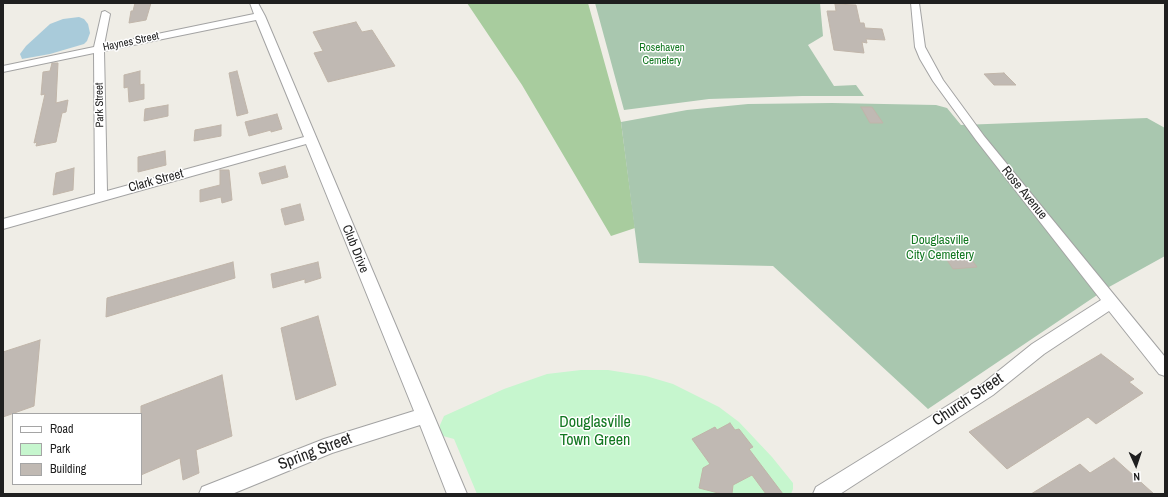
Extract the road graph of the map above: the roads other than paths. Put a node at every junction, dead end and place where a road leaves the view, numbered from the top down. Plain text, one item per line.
1 (254, 3) edge
2 (915, 3) edge
3 (105, 14) dead end
4 (260, 16) junction
5 (99, 48) junction
6 (3, 69) edge
7 (310, 139) junction
8 (101, 196) junction
9 (3, 224) edge
10 (1111, 302) junction
11 (1165, 369) edge
12 (424, 416) junction
13 (209, 494) edge
14 (457, 494) edge
15 (823, 494) edge

1 - 4 street, Club Drive
2 - 10 street, Rose Avenue
3 - 5 street, Park Street
4 - 5 street, Haynes Street
4 - 7 street, Club Drive
5 - 6 street, Haynes Street
5 - 8 street, Park Street
7 - 8 street, Clark Street
7 - 12 street, Club Drive
8 - 9 street, Clark Street
10 - 11 street, Rose Avenue
10 - 15 street, Church Street
12 - 13 street, Spring Street
12 - 14 street, Club Drive

